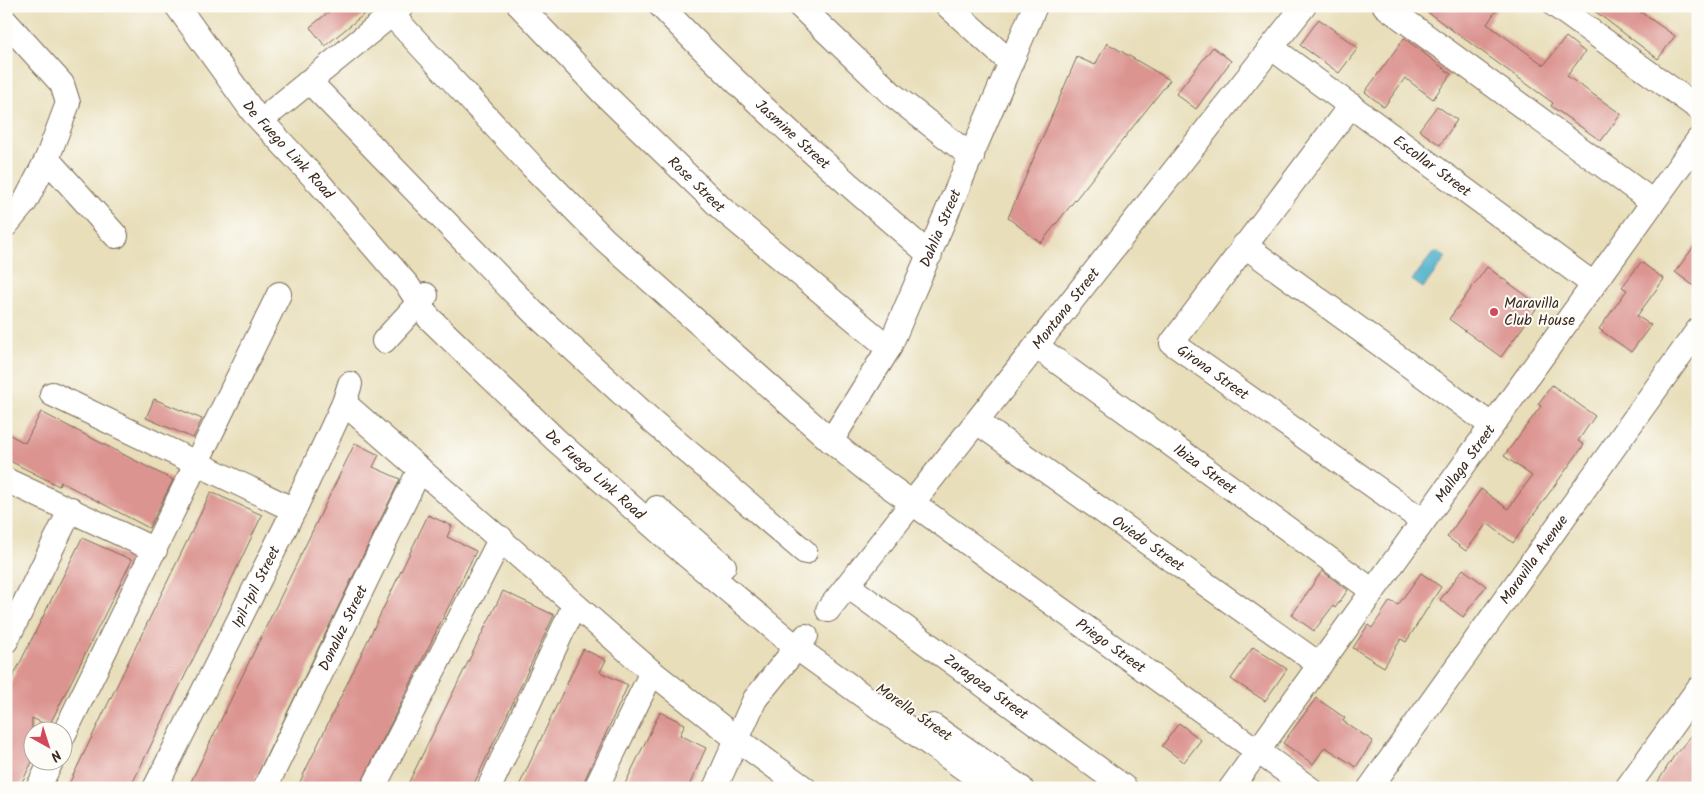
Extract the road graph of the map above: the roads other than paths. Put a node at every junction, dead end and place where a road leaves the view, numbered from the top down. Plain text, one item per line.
1 (177, 6) edge
2 (520, 6) edge
3 (661, 6) edge
4 (800, 6) edge
5 (948, 6) edge
6 (1035, 6) edge
7 (1304, 6) edge
8 (1385, 6) edge
9 (1556, 6) edge
10 (397, 11) edge
11 (6, 22) edge
12 (1272, 48) junction
13 (1011, 63) junction
14 (309, 81) junction
15 (1351, 106) junction
16 (1698, 108) edge
17 (274, 110) dead end
18 (1698, 140) edge
19 (972, 157) junction
20 (47, 159) junction
21 (1653, 202) junction
22 (8, 219) edge
23 (116, 236) dead end
24 (1244, 246) junction
25 (930, 255) junction
26 (1593, 284) junction
27 (279, 294) dead end
28 (417, 295) junction
29 (1698, 330) edge
30 (384, 341) dead end
31 (1036, 346) junction
32 (889, 348) junction
33 (52, 394) dead end
34 (977, 422) junction
35 (1491, 426) junction
36 (831, 441) junction
37 (197, 464) junction
38 (420, 469) junction
39 (6, 480) edge
40 (913, 502) junction
41 (71, 509) junction
42 (294, 510) junction
43 (1423, 521) junction
44 (501, 538) junction
45 (155, 550) junction
46 (805, 552) dead end
47 (848, 586) junction
48 (1373, 591) junction
49 (574, 606) junction
50 (828, 610) dead end
51 (6, 641) edge
52 (802, 642) junction
53 (1320, 665) junction
54 (652, 672) junction
55 (1698, 689) edge
56 (70, 722) edge
57 (738, 740) junction
58 (1258, 751) junction
59 (46, 772) edge
60 (38, 788) edge
61 (155, 788) edge
62 (265, 788) edge
63 (373, 788) edge
64 (489, 788) edge
65 (596, 788) edge
66 (716, 788) edge
67 (804, 788) edge
68 (991, 788) edge
69 (1021, 788) edge
70 (1125, 788) edge
71 (1231, 788) edge
72 (1309, 788) edge
73 (1370, 788) edge
74 (1627, 788) edge

1 - 28 street, De Fuego Link Road
2 - 32 street, Rose Street
3 - 25 street, Jasmine Street
4 - 19 street
5 - 13 street
6 - 13 street, Dahlia Street
7 - 12 street, Montana Street
8 - 21 street
9 - 16 street
10 - 14 street
10 - 36 street, Priego Street
11 - 20 street
12 - 15 street, Escollar Street
12 - 31 street, Montana Street
13 - 19 street, Dahlia Street
14 - 17 street
14 - 46 street
15 - 24 street, Girona Street
15 - 26 street, Escollar Street
18 - 21 street, Mallaga Street
19 - 25 street, Dahlia Street
20 - 22 street
20 - 23 street
21 - 26 street, Mallaga Street
24 - 35 street
24 - 43 street, Girona Street
25 - 32 street, Dahlia Street
26 - 35 street, Mallaga Street
27 - 37 street
28 - 30 street
28 - 52 street, De Fuego Link Road
29 - 73 street, Maravilla Avenue
31 - 34 street, Montana Street
31 - 48 street, Ibiza Street
32 - 36 street, Dahlia Street
33 - 37 street
34 - 40 street, Montana Street
34 - 53 street, Oviedo Street
35 - 43 street, Mallaga Street
36 - 40 street, Priego Street
37 - 42 street
37 - 45 street
38 - 42 street, Ipil-Ipil Street
38 - 44 street
38 - 62 street, Donaluz Street
39 - 41 street
40 - 47 street, Montana Street
40 - 58 street, Priego Street
41 - 45 street
41 - 51 street
42 - 61 street, Ipil-Ipil Street
43 - 48 street, Mallaga Street
44 - 49 street
44 - 63 street
45 - 56 street
47 - 50 street, Montana Street
47 - 70 street, Zaragoza Street
48 - 53 street, Mallaga Street
49 - 54 street
49 - 64 street
52 - 57 street
52 - 68 street, Morella Street
52 - 69 street, Morella Street
53 - 58 street, Mallaga Street
54 - 57 street
54 - 65 street
55 - 74 street
57 - 66 street
57 - 67 street
58 - 71 street, Mallaga Street
58 - 72 street, Priego Street
59 - 60 street

